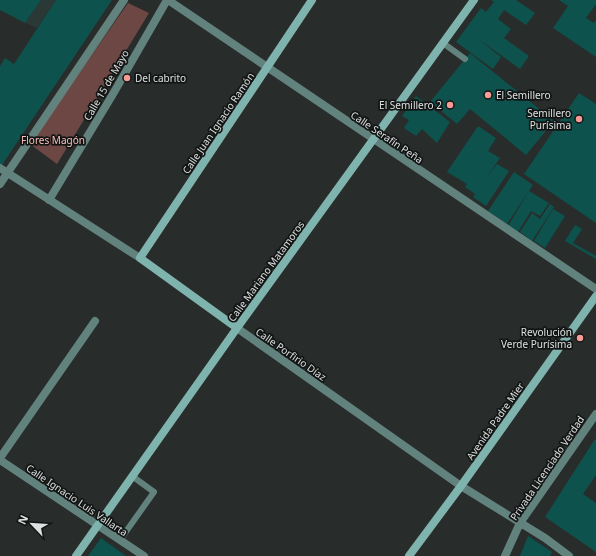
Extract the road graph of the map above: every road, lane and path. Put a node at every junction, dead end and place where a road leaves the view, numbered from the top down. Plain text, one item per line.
1 (124, 0) edge
2 (167, 0) edge
3 (312, 0) edge
4 (474, 0) edge
5 (443, 43) junction
6 (465, 59) dead end
7 (267, 68) junction
8 (373, 140) junction
9 (0, 168) edge
10 (8, 173) junction
11 (0, 184) edge
12 (49, 200) junction
13 (140, 258) junction
14 (596, 289) edge
15 (596, 296) edge
16 (95, 321) dead end
17 (237, 328) junction
18 (596, 414) edge
19 (0, 459) edge
20 (132, 476) junction
21 (461, 486) junction
22 (520, 523) junction
23 (98, 524) junction
24 (120, 540) junction
25 (76, 556) edge
26 (144, 556) edge
27 (409, 556) edge
28 (505, 556) edge
29 (570, 556) edge

1 - 10 street
2 - 7 street, Calle Serafín Peña
2 - 12 street, Calle 15 de Mayo
3 - 7 street, Calle Juan Ignacio Ramón
4 - 5 street, Calle Mariano Matamoros
5 - 6 lane
5 - 8 street, Calle Mariano Matamoros
7 - 8 street, Calle Serafín Peña
7 - 13 street, Calle Juan Ignacio Ramón
8 - 14 street, Calle Serafín Peña
8 - 17 street, Calle Mariano Matamoros
9 - 10 street, Calle Porfirio Díaz
10 - 11 street
10 - 12 street, Calle Porfirio Díaz
12 - 13 street, Calle Porfirio Díaz
13 - 17 street, Calle Porfirio Díaz
15 - 21 street, Avenida Padre Mier
16 - 19 street
17 - 20 street, Calle Mariano Matamoros
17 - 21 street, Calle Porfirio Díaz
18 - 22 street, Privada Licenciado Verdad
19 - 23 street, Calle Ignacio Luis Vallarta
20 - 23 street, Calle Mariano Matamoros
20 - 24 lane
21 - 22 street, Calle Porfirio Díaz
21 - 27 street, Avenida Padre Mier
22 - 28 street, Privada Licenciado Verdad
22 - 29 street, Calle Porfirio Díaz
23 - 24 street, Calle Ignacio Luis Vallarta
23 - 25 street, Calle Mariano Matamoros
24 - 26 street, Calle Ignacio Luis Vallarta

